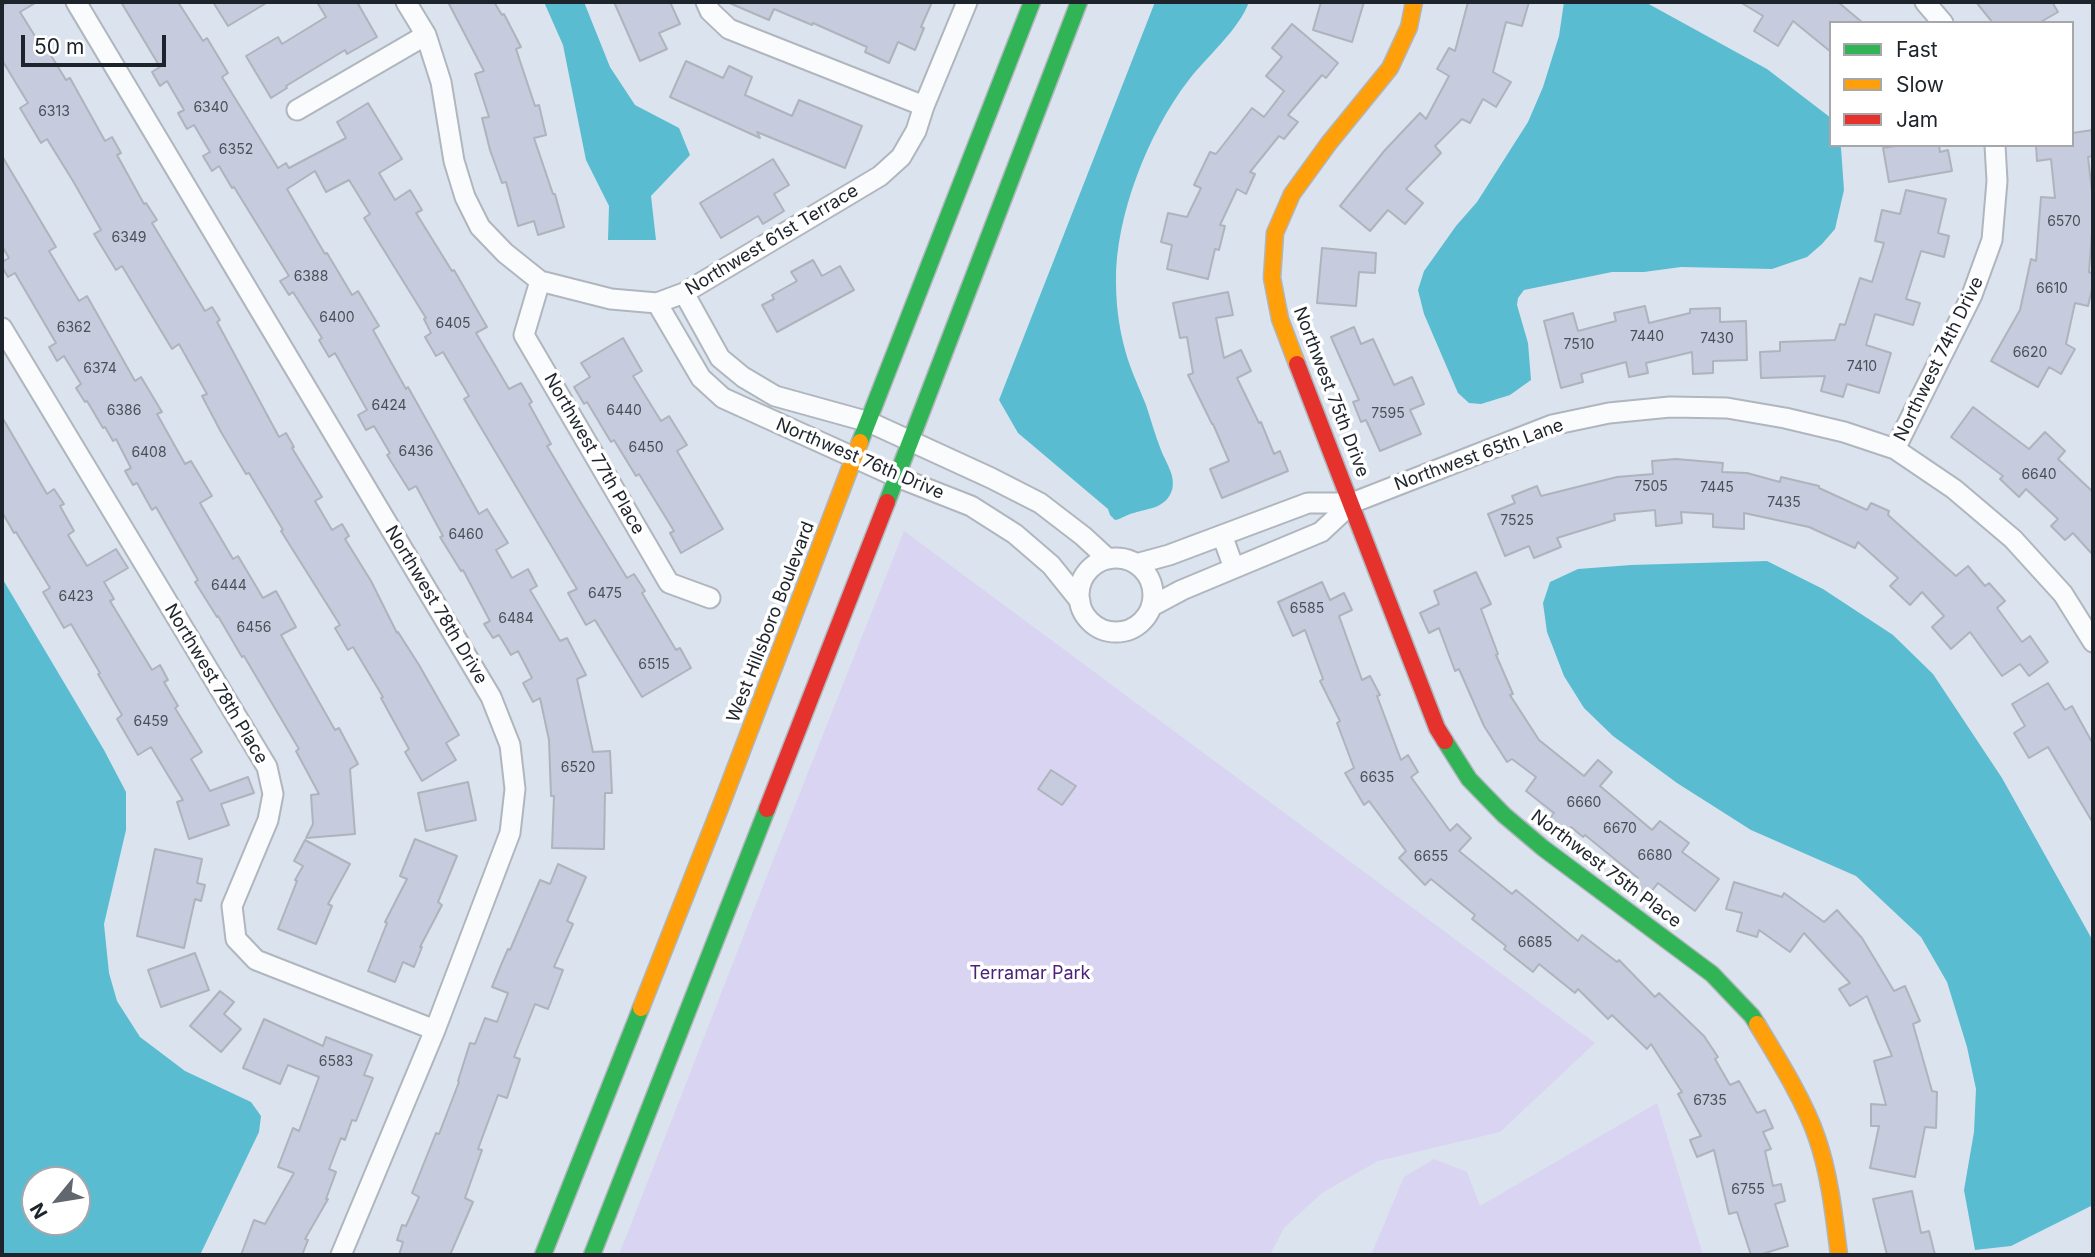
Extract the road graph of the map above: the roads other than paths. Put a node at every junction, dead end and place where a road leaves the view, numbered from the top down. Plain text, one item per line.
1 (76, 2) edge
2 (406, 2) edge
3 (706, 2) edge
4 (967, 2) edge
5 (1032, 2) edge
6 (1079, 2) edge
7 (1414, 2) edge
8 (1925, 2) edge
9 (1941, 21) edge
10 (426, 35) junction
11 (924, 106) junction
12 (296, 110) dead end
13 (1995, 147) edge
14 (540, 281) junction
15 (684, 293) junction
16 (657, 303) junction
17 (2, 328) edge
18 (869, 422) junction
19 (911, 442) junction
20 (1895, 449) junction
21 (855, 458) junction
22 (897, 477) junction
23 (1352, 503) junction
24 (1222, 535) junction
25 (1108, 559) junction
26 (1136, 564) junction
27 (1234, 568) junction
28 (710, 598) dead end
29 (1080, 601) junction
30 (1152, 606) junction
31 (2093, 642) edge
32 (435, 1030) junction
33 (341, 1255) edge
34 (543, 1255) edge
35 (592, 1255) edge
36 (1839, 1255) edge

1 - 32 street, Northwest 78th Drive
2 - 10 street
3 - 11 street
4 - 11 street, Northwest 61st Terrace
5 - 18 street, West Hillsboro Boulevard
6 - 19 street
7 - 23 street, Northwest 75th Drive
8 - 9 street
10 - 12 street
10 - 14 street
11 - 15 street, Northwest 61st Terrace
13 - 20 street, Northwest 74th Drive
14 - 16 street, Northwest 61st Terrace
14 - 28 street, Northwest 77th Place
15 - 16 street, Northwest 61st Terrace
15 - 18 street, Northwest 76th Drive
16 - 21 street, Northwest 76th Drive
17 - 32 street, Northwest 78th Place
18 - 19 street, Northwest 76th Drive
18 - 21 street, West Hillsboro Boulevard
19 - 22 street
19 - 25 street, Northwest 76th Drive
20 - 23 street, Northwest 65th Lane
20 - 31 street, Northwest 65th Lane
21 - 22 street, Northwest 76th Drive
21 - 34 street, West Hillsboro Boulevard
22 - 29 street, Northwest 76th Drive
22 - 35 street
23 - 24 street
23 - 27 street
23 - 36 street, Northwest 75th Place
24 - 26 street
24 - 27 street
25 - 26 street
25 - 29 street
26 - 30 street
27 - 30 street
29 - 30 street
32 - 33 street, Northwest 78th Drive

